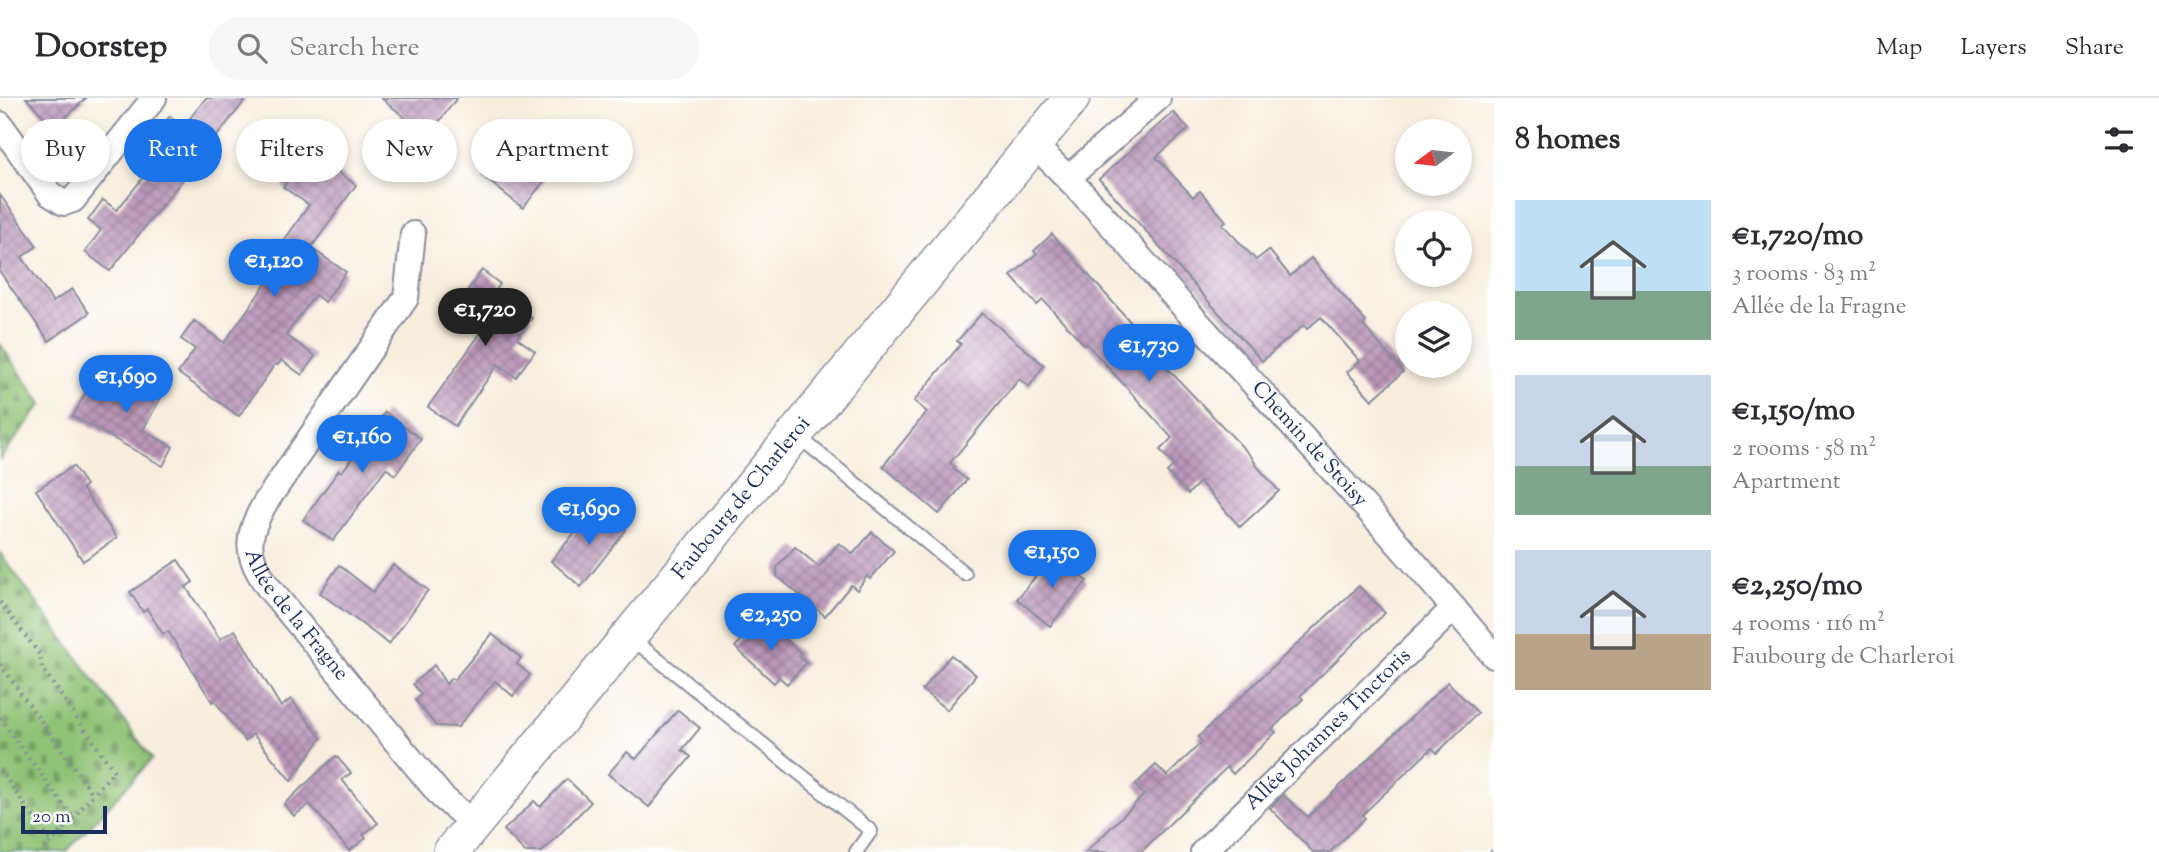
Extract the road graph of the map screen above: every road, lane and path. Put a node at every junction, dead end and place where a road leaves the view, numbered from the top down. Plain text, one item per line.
1 (154, 98) edge
2 (1072, 98) edge
3 (1158, 98) edge
4 (0, 124) edge
5 (1033, 144) junction
6 (1069, 177) junction
7 (413, 234) dead end
8 (795, 433) junction
9 (965, 574) dead end
10 (0, 602) edge
11 (1454, 608) junction
12 (629, 636) junction
13 (1494, 656) edge
14 (0, 664) edge
15 (0, 718) edge
16 (0, 770) edge
17 (93, 794) junction
18 (73, 818) junction
19 (474, 824) junction
20 (51, 842) junction
21 (43, 852) edge
22 (451, 852) edge
23 (856, 852) edge
24 (1203, 852) edge

1 - 4 street
2 - 5 main road, Faubourg de Charleroi
3 - 6 street
5 - 6 street, Chemin de Stoisy
5 - 8 main road, Faubourg de Charleroi
6 - 11 street, Chemin de Stoisy
7 - 19 street, Allée de la Fragne
8 - 9 lane
8 - 12 main road, Faubourg de Charleroi
10 - 17 path
11 - 13 street, Chemin de Stoisy
11 - 24 street, Allée Johannes Tinctoris
12 - 19 main road, Faubourg de Charleroi
12 - 23 lane
14 - 17 path
15 - 18 path
16 - 20 path
17 - 18 path
18 - 20 path
19 - 22 main road, Faubourg de Charleroi
20 - 21 path

